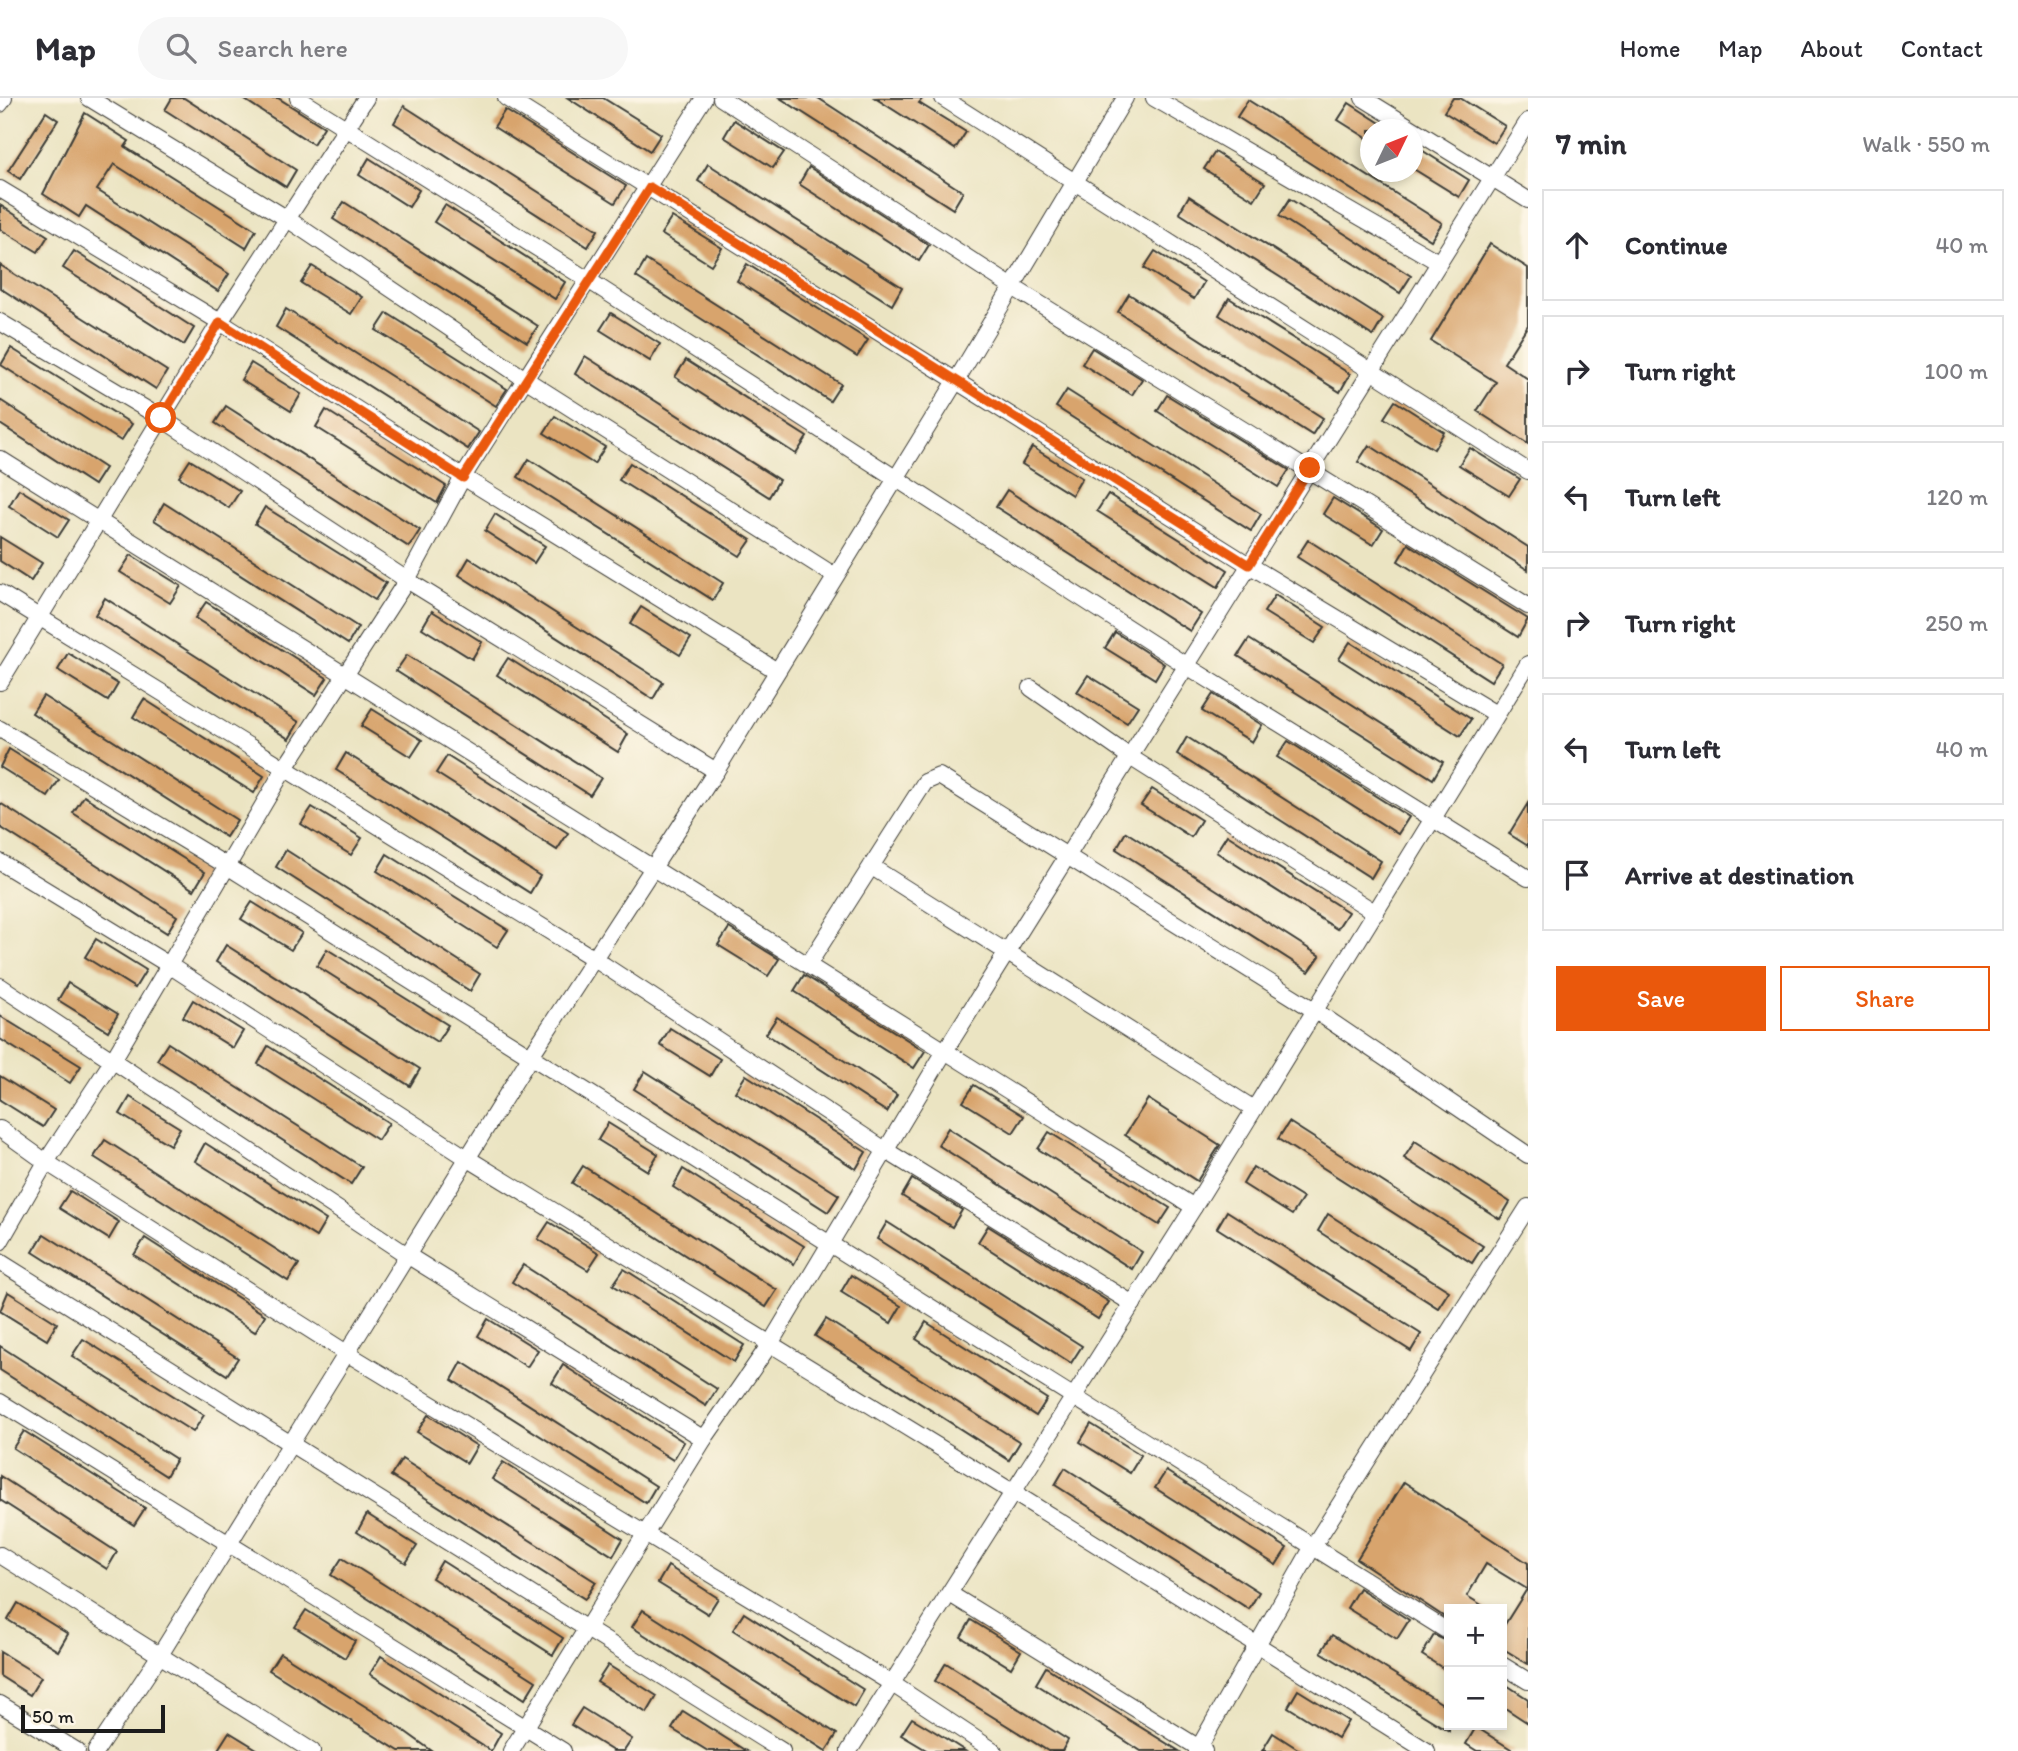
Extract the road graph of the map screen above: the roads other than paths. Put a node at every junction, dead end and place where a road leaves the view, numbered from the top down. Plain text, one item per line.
1 (4, 98) edge
2 (89, 98) edge
3 (298, 98) edge
4 (366, 98) edge
5 (506, 98) edge
6 (704, 98) edge
7 (721, 98) edge
8 (943, 98) edge
9 (1125, 98) edge
10 (1154, 98) edge
11 (1363, 98) edge
12 (0, 104) edge
13 (1528, 121) edge
14 (346, 128) junction
15 (1493, 178) junction
16 (1073, 182) junction
17 (650, 187) junction
18 (0, 189) edge
19 (1528, 200) edge
20 (286, 218) junction
21 (1438, 262) junction
22 (588, 280) junction
23 (1011, 286) junction
24 (0, 322) edge
25 (220, 322) junction
26 (1370, 372) junction
27 (525, 379) junction
28 (956, 381) junction
29 (161, 418) junction
30 (0, 459) edge
31 (1310, 468) junction
32 (1528, 471) edge
33 (463, 478) junction
34 (894, 480) junction
35 (96, 522) junction
36 (1249, 565) junction
37 (835, 576) junction
38 (407, 580) junction
39 (0, 593) edge
40 (1528, 606) edge
41 (39, 618) junction
42 (1528, 664) edge
43 (1186, 666) junction
44 (777, 671) junction
45 (343, 676) junction
46 (0, 682) edge
47 (1031, 688) dead end
48 (1496, 714) junction
49 (0, 729) edge
50 (1130, 757) junction
51 (285, 768) junction
52 (716, 771) junction
53 (1434, 819) junction
54 (1068, 855) junction
55 (0, 862) edge
56 (227, 866) junction
57 (872, 867) junction
58 (654, 868) junction
59 (1528, 878) edge
60 (1376, 913) junction
61 (1006, 952) junction
62 (593, 958) junction
63 (169, 965) junction
64 (808, 965) junction
65 (0, 986) edge
66 (1314, 1010) junction
67 (945, 1051) junction
68 (530, 1057) junction
69 (113, 1060) junction
70 (1254, 1109) junction
71 (0, 1129) edge
72 (885, 1150) junction
73 (1528, 1155) edge
74 (467, 1158) junction
75 (46, 1162) junction
76 (1194, 1207) junction
77 (1528, 1207) edge
78 (0, 1242) edge
79 (828, 1245) junction
80 (407, 1255) junction
81 (0, 1262) edge
82 (1132, 1304) junction
83 (770, 1343) junction
84 (345, 1352) junction
85 (1074, 1397) junction
86 (0, 1402) edge
87 (704, 1439) junction
88 (291, 1444) junction
89 (1014, 1493) junction
90 (644, 1534) junction
91 (228, 1542) junction
92 (1312, 1548) junction
93 (0, 1555) edge
94 (950, 1594) junction
95 (584, 1629) junction
96 (1444, 1629) edge
97 (1260, 1645) junction
98 (160, 1656) junction
99 (1505, 1667) edge
100 (1528, 1681) edge
101 (891, 1684) junction
102 (0, 1704) edge
103 (525, 1727) junction
104 (1200, 1750) edge
105 (77, 1751) edge
106 (96, 1751) edge
107 (312, 1751) edge
108 (511, 1751) edge
109 (563, 1751) edge
110 (782, 1751) edge
111 (849, 1751) edge
112 (994, 1751) edge
113 (1427, 1751) edge

1 - 12 street
2 - 20 street
3 - 14 street
4 - 14 street
5 - 17 street
6 - 17 street
7 - 23 street
8 - 16 street
9 - 16 street
10 - 21 street
11 - 15 street
13 - 15 street
14 - 20 street
14 - 22 street
15 - 19 street
15 - 21 street
16 - 23 street
16 - 26 street
17 - 22 street
17 - 28 street
18 - 25 street
20 - 25 street
20 - 27 street
21 - 26 street
22 - 27 street
22 - 34 street
23 - 28 street
23 - 31 street
24 - 29 street
25 - 29 street
25 - 33 street
26 - 31 street
26 - 32 street
27 - 33 street
27 - 37 street
28 - 34 street
28 - 36 street
29 - 35 street
29 - 38 street
30 - 35 street
31 - 36 street
31 - 40 street
33 - 38 street
33 - 44 street
34 - 37 street
34 - 43 street
35 - 41 street
35 - 45 street
36 - 43 street
36 - 48 street
37 - 44 street
38 - 45 street
38 - 52 street
39 - 41 street
41 - 46 street
41 - 51 street
42 - 48 street
43 - 50 street
43 - 53 street
44 - 52 street
45 - 51 street
45 - 58 street
47 - 50 street
48 - 53 street
49 - 56 street
50 - 54 street
50 - 60 street
51 - 56 street
51 - 62 street
52 - 58 street
53 - 59 street
53 - 60 street
54 - 57 street
54 - 61 street
54 - 66 street
55 - 63 street
56 - 63 street
56 - 68 street
57 - 61 street
57 - 64 street
58 - 62 street
58 - 64 street
60 - 66 street
61 - 67 street
61 - 70 street
62 - 68 street
62 - 72 street
63 - 69 street
63 - 74 street
64 - 67 street
65 - 69 street
66 - 70 street
66 - 73 street
67 - 72 street
67 - 76 street
68 - 74 street
68 - 79 street
69 - 75 street
69 - 80 street
70 - 76 street
71 - 75 street
72 - 79 street
72 - 82 street
74 - 80 street
74 - 83 street
75 - 78 street
75 - 84 street
76 - 82 street
77 - 92 street
79 - 83 street
79 - 85 street
80 - 84 street
80 - 87 street
81 - 88 street
82 - 85 street
83 - 87 street
83 - 89 street
84 - 88 street
84 - 90 street
85 - 89 street
85 - 92 street
86 - 91 street
87 - 90 street
88 - 91 street
88 - 95 street
89 - 94 street
89 - 97 street
90 - 95 street
90 - 101 street
91 - 98 street
91 - 103 street
92 - 96 street
92 - 97 street
93 - 98 street
94 - 101 street
94 - 104 street
95 - 103 street
95 - 110 street
97 - 104 street
97 - 113 street
98 - 106 street
98 - 107 street
99 - 100 street
101 - 111 street
101 - 112 street
102 - 105 street
103 - 108 street
103 - 109 street

